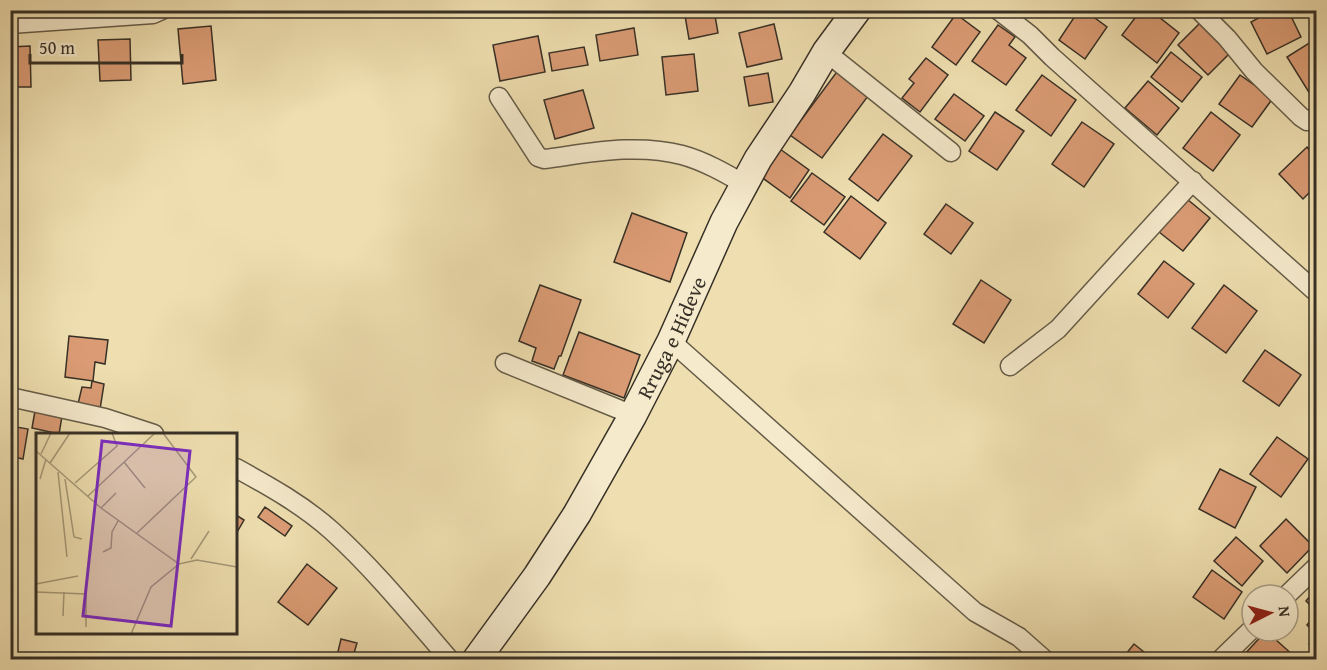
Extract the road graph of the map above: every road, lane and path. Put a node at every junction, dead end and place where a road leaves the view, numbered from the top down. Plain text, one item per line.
1 (162, 10) edge
2 (857, 10) edge
3 (998, 10) edge
4 (1199, 10) edge
5 (10, 24) edge
6 (826, 52) junction
7 (500, 97) dead end
8 (1317, 117) edge
9 (951, 152) dead end
10 (1193, 181) junction
11 (744, 184) junction
12 (1317, 292) edge
13 (670, 341) junction
14 (505, 363) dead end
15 (1010, 366) dead end
16 (10, 397) edge
17 (633, 415) junction
18 (148, 433) edge
19 (237, 469) edge
20 (1317, 567) edge
21 (1300, 583) edge
22 (1240, 641) edge
23 (450, 660) edge
24 (476, 660) edge
25 (1045, 660) edge
26 (1220, 660) edge

1 - 5 street
2 - 6 main road, Rruga e Hideve
3 - 10 street
4 - 8 street
6 - 9 street
6 - 11 main road, Rruga e Hideve
7 - 11 street
10 - 12 street
10 - 15 street
11 - 13 main road, Rruga e Hideve
13 - 17 main road, Rruga e Hideve
13 - 25 street
14 - 17 street
16 - 18 street
17 - 24 main road, Rruga e Hideve
19 - 23 street
20 - 21 street
22 - 26 street

